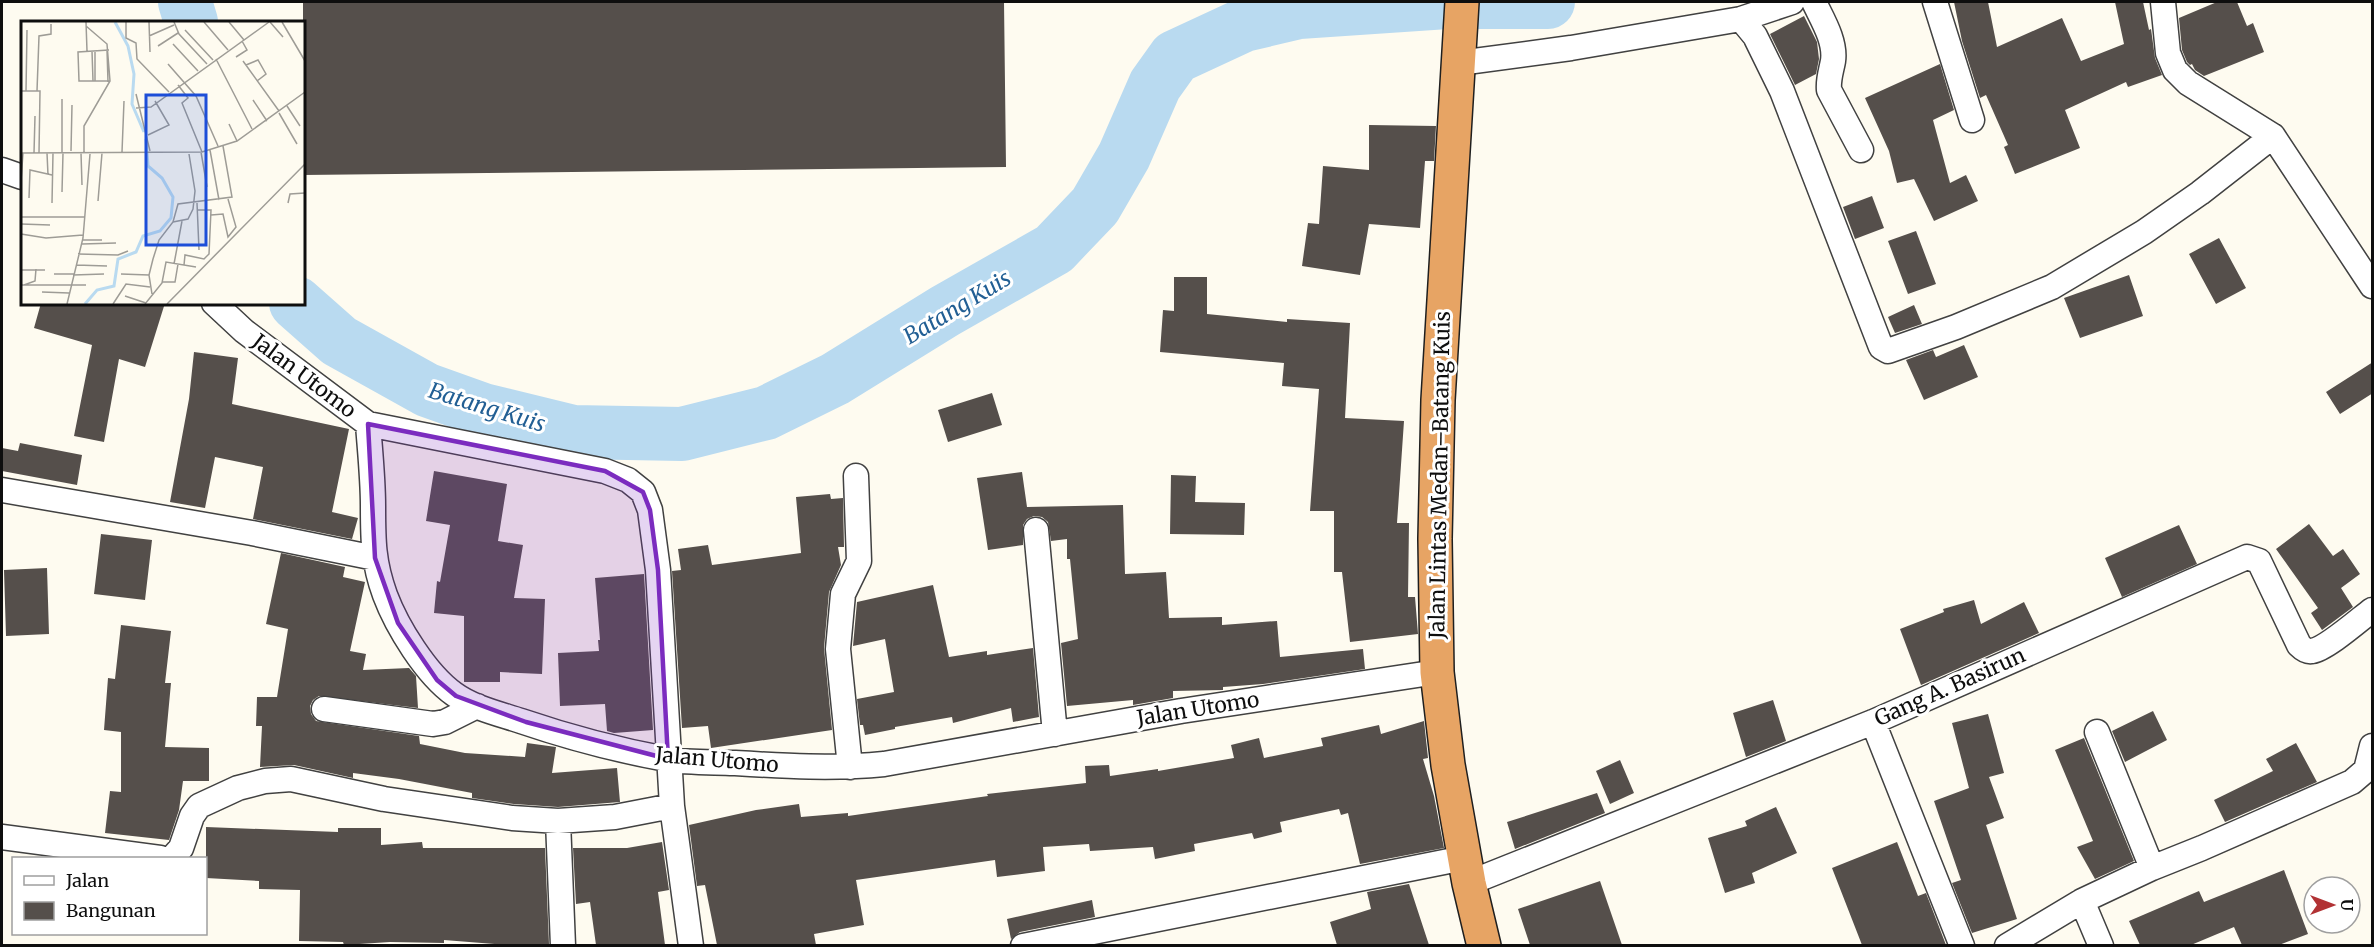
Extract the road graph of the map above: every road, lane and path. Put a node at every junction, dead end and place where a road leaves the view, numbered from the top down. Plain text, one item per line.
1 (1792, 2) edge
2 (1814, 2) edge
3 (1935, 2) edge
4 (2163, 2) edge
5 (1462, 15) edge
6 (1741, 19) junction
7 (1459, 63) junction
8 (1972, 120) dead end
9 (2273, 136) junction
10 (1861, 150) dead end
11 (2, 171) edge
12 (21, 177) edge
13 (2373, 286) edge
14 (215, 304) edge
15 (368, 424) junction
16 (856, 476) dead end
17 (2, 490) edge
18 (1036, 530) dead end
19 (375, 558) junction
20 (2373, 610) edge
21 (1437, 672) junction
22 (477, 706) junction
23 (324, 709) dead end
24 (1873, 723) junction
25 (2097, 732) dead end
26 (1055, 734) junction
27 (2373, 746) edge
28 (668, 759) junction
29 (850, 767) junction
30 (672, 806) junction
31 (558, 821) junction
32 (2, 837) edge
33 (152, 857) edge
34 (173, 857) edge
35 (2152, 868) junction
36 (1467, 870) junction
37 (2082, 902) junction
38 (563, 945) edge
39 (691, 945) edge
40 (1023, 945) edge
41 (1484, 945) edge
42 (1962, 945) edge
43 (2007, 945) edge
44 (2102, 945) edge

1 - 6 street
2 - 10 street
3 - 8 street
4 - 9 street
5 - 7 highway, Jalan Lintas Medan–Batang Kuis
6 - 7 street
6 - 9 street
7 - 21 highway, Jalan Lintas Medan–Batang Kuis
9 - 13 street
11 - 12 street
14 - 15 street, Jalan Utomo
15 - 19 street, Jalan Utomo
15 - 28 street
16 - 29 street
17 - 19 street
18 - 26 street
19 - 22 street, Jalan Utomo
20 - 24 street, Gang A. Basirun
21 - 26 street, Jalan Utomo
21 - 36 highway, Jalan Lintas Medan–Batang Kuis
22 - 23 street
22 - 28 street, Jalan Utomo
24 - 36 street, Gang A. Basirun
24 - 42 street
25 - 35 street
26 - 29 street, Jalan Utomo
27 - 35 street
28 - 29 street, Jalan Utomo
28 - 30 street
30 - 31 street
30 - 39 street
31 - 34 street
31 - 38 street
32 - 33 street
35 - 37 street
36 - 40 street, Gang A. Basirun
36 - 41 highway, Jalan Lintas Medan–Batang Kuis
37 - 43 street
37 - 44 street

